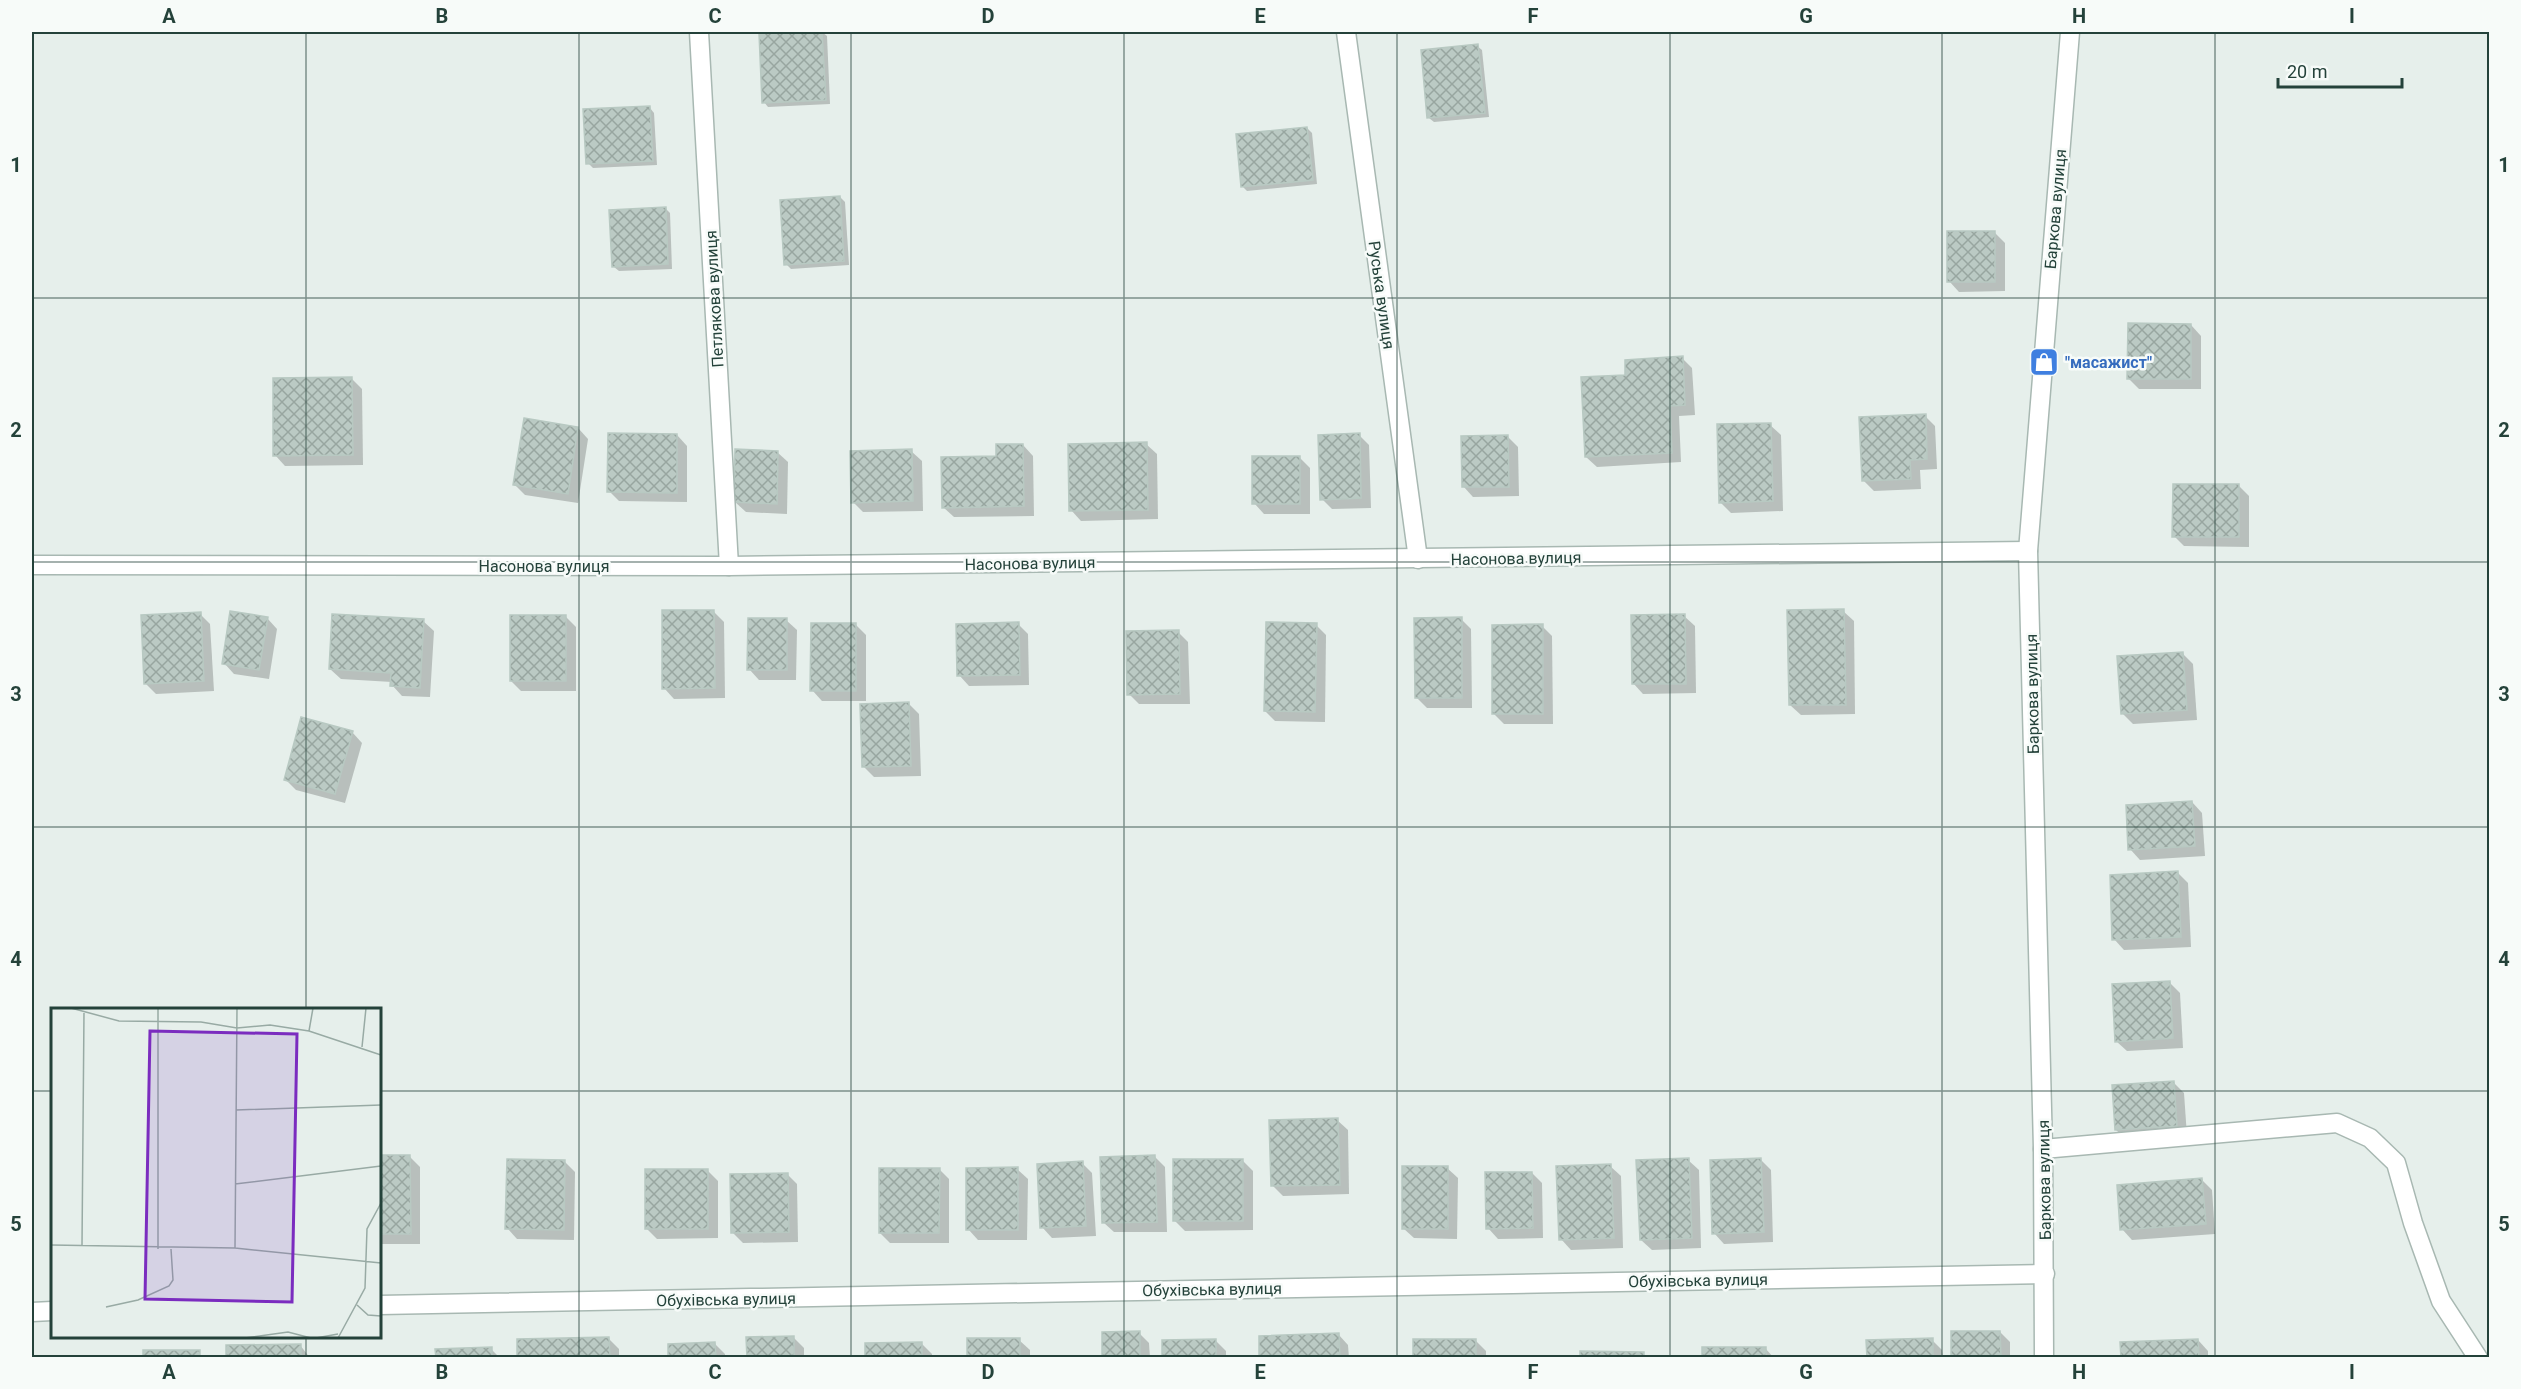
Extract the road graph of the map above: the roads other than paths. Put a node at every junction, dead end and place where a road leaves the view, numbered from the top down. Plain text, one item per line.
1 (699, 32) edge
2 (1346, 32) edge
3 (2070, 32) edge
4 (2028, 551) junction
5 (1418, 559) junction
6 (32, 565) edge
7 (729, 566) junction
8 (2043, 1149) junction
9 (2045, 1274) junction
10 (381, 1305) edge
11 (51, 1311) edge
12 (32, 1312) edge
13 (2044, 1358) edge
14 (2478, 1358) edge

1 - 7 street, Петлякова вулиця
2 - 5 street, Руська вулиця
3 - 4 street, Баркова вулиця
4 - 5 street, Насонова вулиця
4 - 8 street, Баркова вулиця
5 - 7 street, Насонова вулиця
6 - 7 street, Насонова вулиця
8 - 9 street, Баркова вулиця
8 - 14 street
9 - 10 street, Обухівська вулиця
9 - 13 street, Баркова вулиця
11 - 12 street

